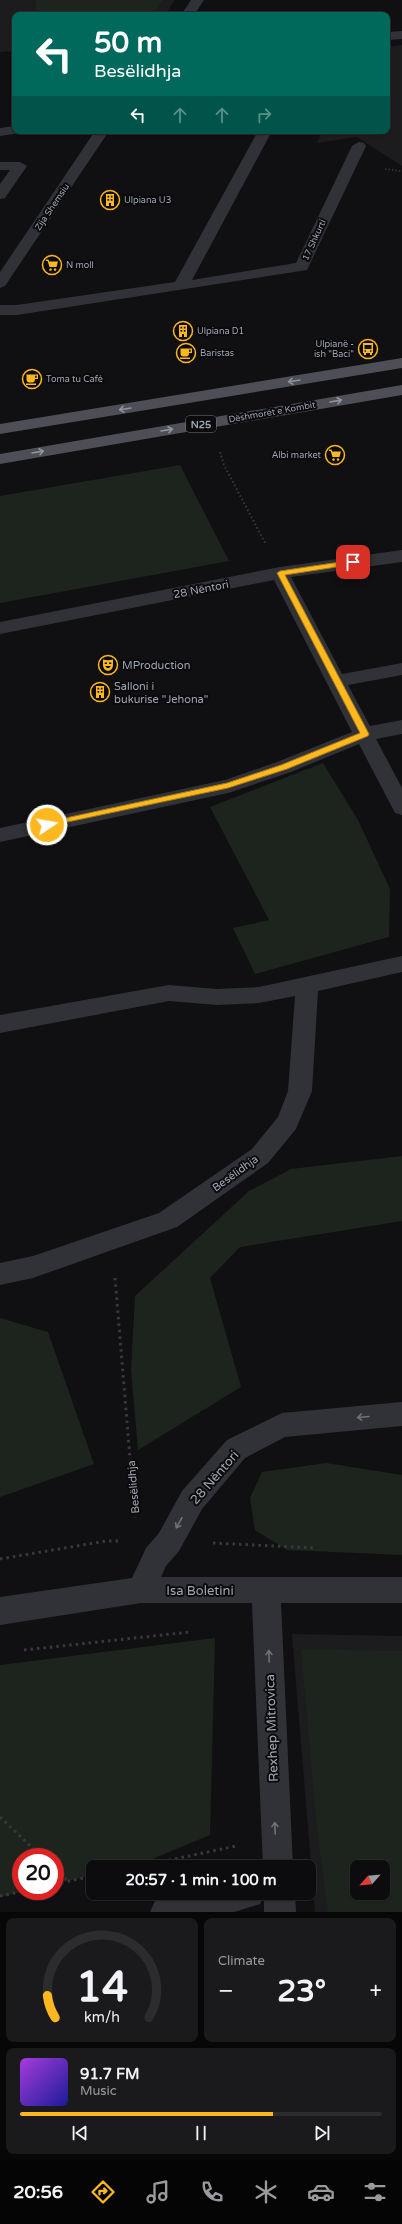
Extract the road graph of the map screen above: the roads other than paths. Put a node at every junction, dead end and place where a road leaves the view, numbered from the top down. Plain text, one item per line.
1 (198, 0) edge
2 (189, 12) edge
3 (402, 35) edge
4 (390, 36) edge
5 (12, 130) edge
6 (0, 132) edge
7 (100, 134) edge
8 (263, 134) edge
9 (359, 146) dead end
10 (0, 166) edge
11 (0, 195) edge
12 (0, 283) edge
13 (181, 286) junction
14 (0, 310) edge
15 (402, 363) edge
16 (402, 390) edge
17 (0, 429) edge
18 (0, 458) edge
19 (402, 556) edge
20 (280, 573) junction
21 (0, 628) edge
22 (402, 669) edge
23 (338, 681) junction
24 (402, 726) edge
25 (365, 734) junction
26 (402, 808) edge
27 (0, 835) edge
28 (402, 964) edge
29 (307, 985) junction
30 (0, 1024) edge
31 (0, 1274) edge
32 (402, 1414) edge
33 (141, 1590) junction
34 (266, 1590) junction
35 (402, 1590) edge
36 (0, 1611) edge
37 (278, 1860) edge
38 (218, 1900) edge
39 (279, 1900) edge
40 (166, 1912) edge
41 (280, 1912) edge

1 - 2 street
3 - 4 street
5 - 6 street
7 - 12 street, Zija Shemsiu
8 - 13 street
9 - 13 street, 17 Shkurti
10 - 11 street
13 - 14 street, 17 Shkurti
15 -> 17 main road
18 -> 16 main road, Dëshmorët e Kombit / N25
19 - 20 street, 28 Nëntori
20 - 21 street, 28 Nëntori
20 - 23 street
22 - 23 street
23 - 25 street
24 - 25 street
25 - 26 street
25 - 27 street
28 - 29 street
29 - 30 street
29 - 31 street, Besëlidhja
32 -> 33 street, 28 Nëntori
33 - 34 street, Isa Boletini
33 - 36 street, Isa Boletini
34 - 35 street, Isa Boletini
37 -> 34 street, Rexhep Mitrovica
38 - 40 street
39 - 41 street

